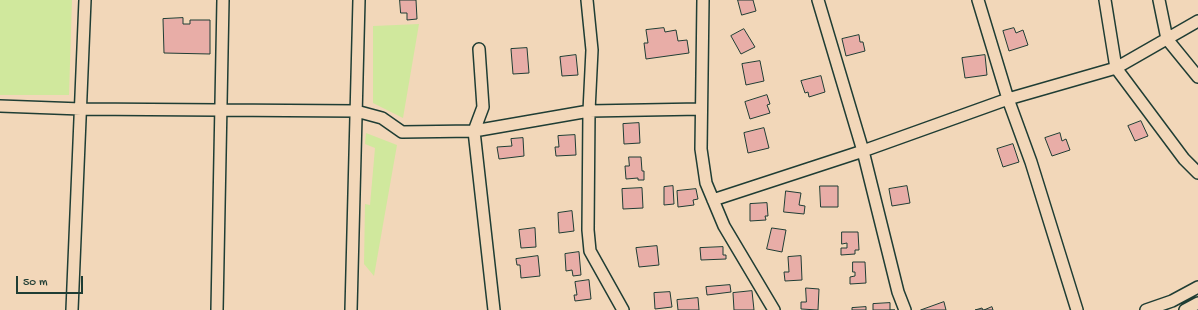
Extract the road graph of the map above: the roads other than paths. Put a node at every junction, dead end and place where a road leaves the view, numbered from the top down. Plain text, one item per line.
1 (85, 0) edge
2 (223, 0) edge
3 (358, 0) edge
4 (587, 0) edge
5 (703, 0) edge
6 (818, 0) edge
7 (978, 0) edge
8 (1105, 0) edge
9 (1159, 0) edge
10 (1198, 21) edge
11 (1167, 39) junction
12 (479, 49) dead end
13 (1116, 68) junction
14 (1198, 77) edge
15 (1008, 99) junction
16 (0, 106) edge
17 (81, 109) junction
18 (701, 109) junction
19 (220, 110) junction
20 (356, 111) junction
21 (589, 111) junction
22 (474, 131) junction
23 (863, 151) junction
24 (1198, 173) edge
25 (713, 200) junction
26 (1198, 287) edge
27 (1198, 302) edge
28 (72, 310) edge
29 (217, 310) edge
30 (351, 310) edge
31 (494, 310) edge
32 (623, 310) edge
33 (774, 310) edge
34 (905, 310) edge
35 (1077, 310) edge
36 (1146, 310) edge
37 (1185, 310) edge

1 - 17 street
2 - 19 street
3 - 20 street
4 - 21 street
5 - 18 street
6 - 23 street
7 - 15 street
8 - 13 street
9 - 11 street
10 - 11 street
11 - 13 street
11 - 14 street
12 - 22 street
13 - 15 street
13 - 24 street
15 - 23 street
15 - 35 street
16 - 17 street
17 - 19 street
17 - 28 street
18 - 21 street
18 - 25 street
19 - 20 street
19 - 29 street
20 - 22 street
20 - 30 street
21 - 22 street
21 - 32 street
22 - 31 street
23 - 25 street
23 - 34 street
25 - 33 street
26 - 36 street
27 - 37 street

